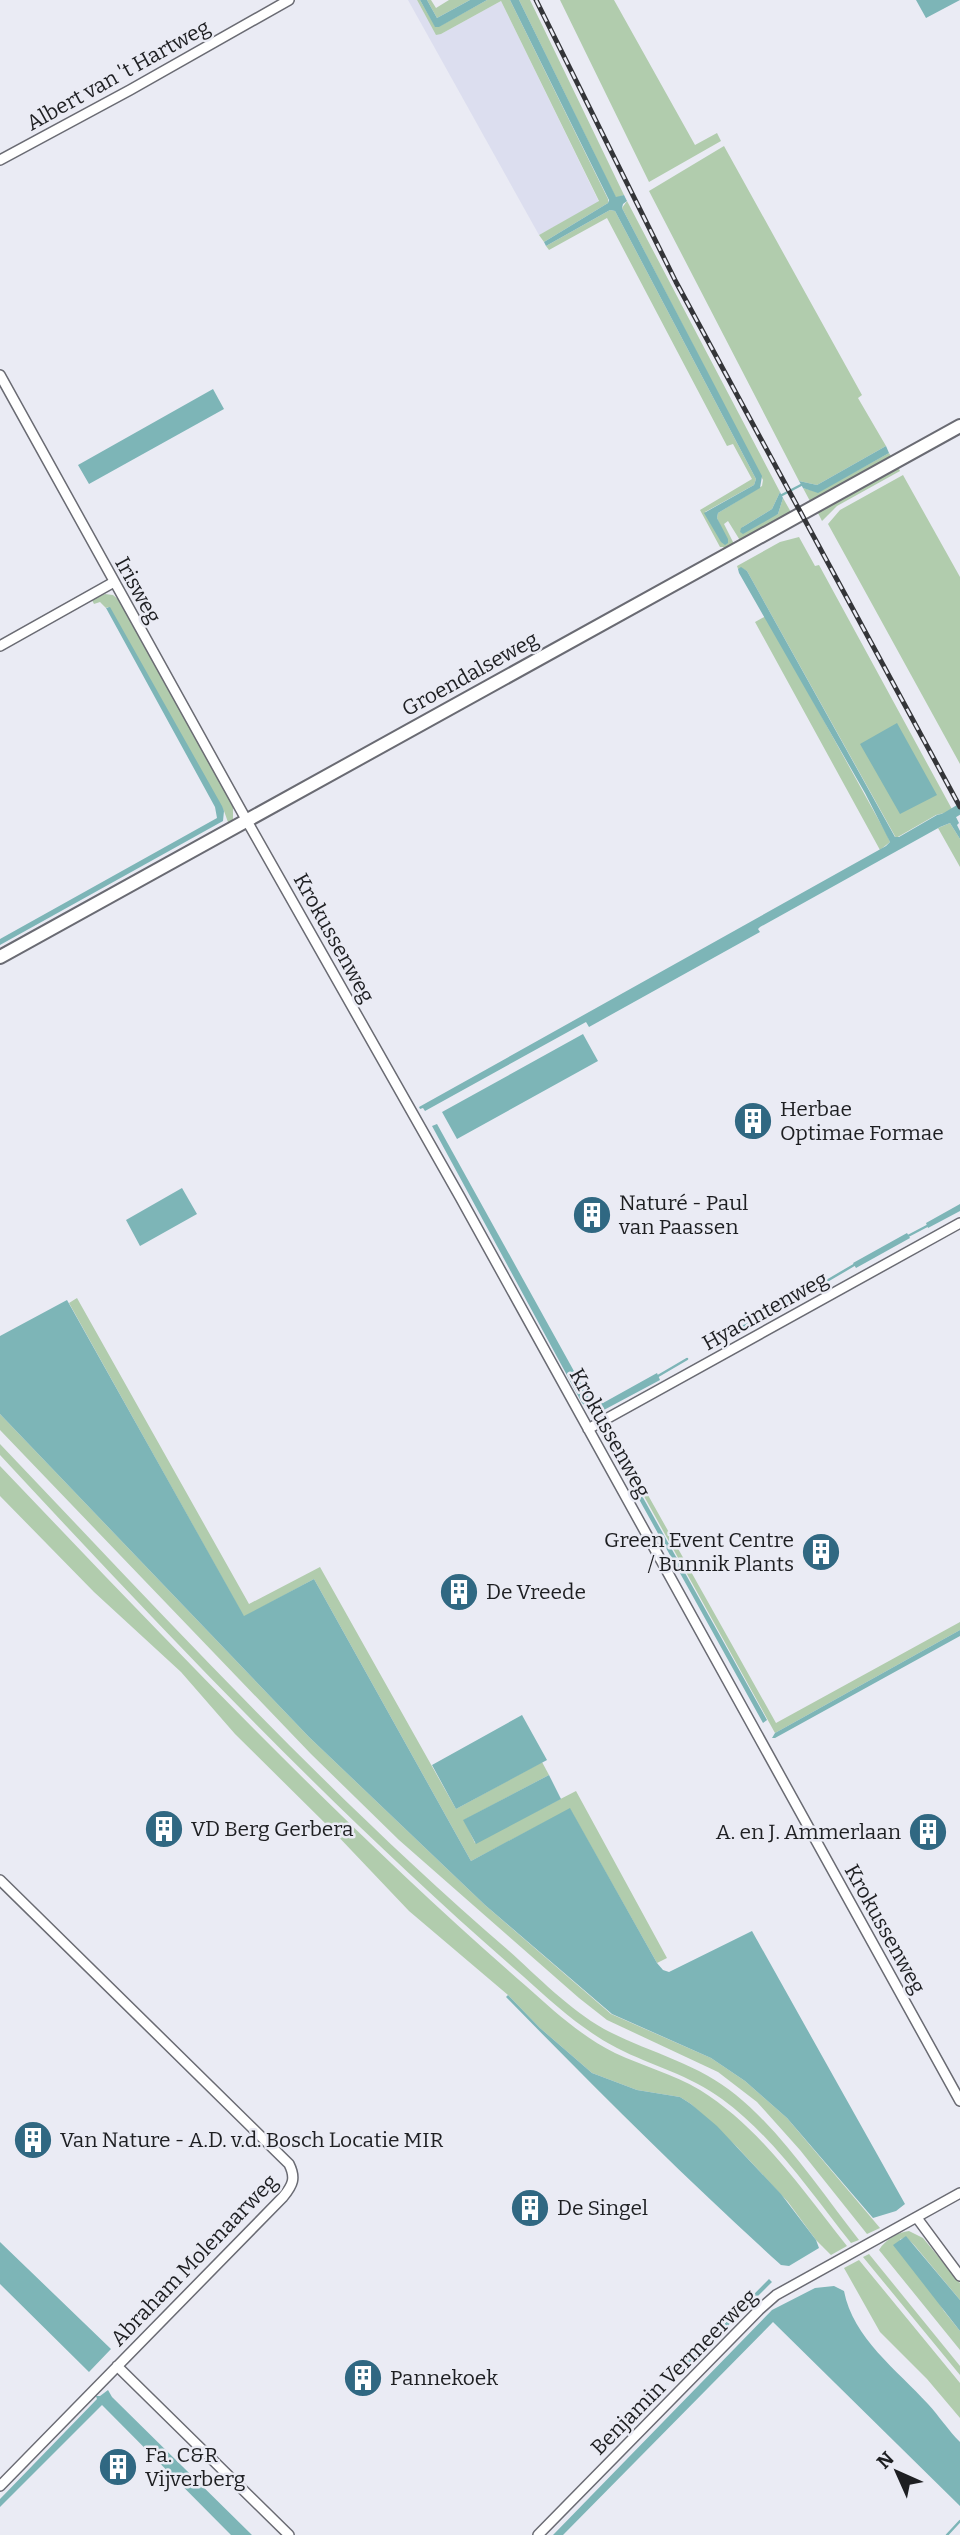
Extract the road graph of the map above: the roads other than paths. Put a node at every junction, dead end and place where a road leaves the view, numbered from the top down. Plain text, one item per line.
1 (289, 0) edge
2 (0, 160) edge
3 (0, 375) edge
4 (960, 426) edge
5 (114, 582) junction
6 (0, 646) edge
7 (247, 821) junction
8 (0, 957) edge
9 (960, 1223) edge
10 (588, 1429) junction
11 (0, 1881) edge
12 (960, 2101) edge
13 (960, 2193) edge
14 (917, 2218) junction
15 (960, 2276) edge
16 (117, 2366) junction
17 (0, 2486) edge
18 (289, 2535) edge
19 (538, 2535) edge

1 - 2 street, Albert van 't Hartweg
3 - 5 street, Irisweg
4 - 7 street, Groendalseweg
5 - 6 street
5 - 7 street, Irisweg
7 - 8 street, Groendalseweg
7 - 10 street, Krokussenweg
9 - 10 street, Hyacintenweg
10 - 12 street, Krokussenweg
11 - 16 street, Abraham Molenaarweg
13 - 14 street, Benjamin Vermeerweg
14 - 15 street
14 - 19 street, Benjamin Vermeerweg
16 - 17 street, Abraham Molenaarweg
16 - 18 street

